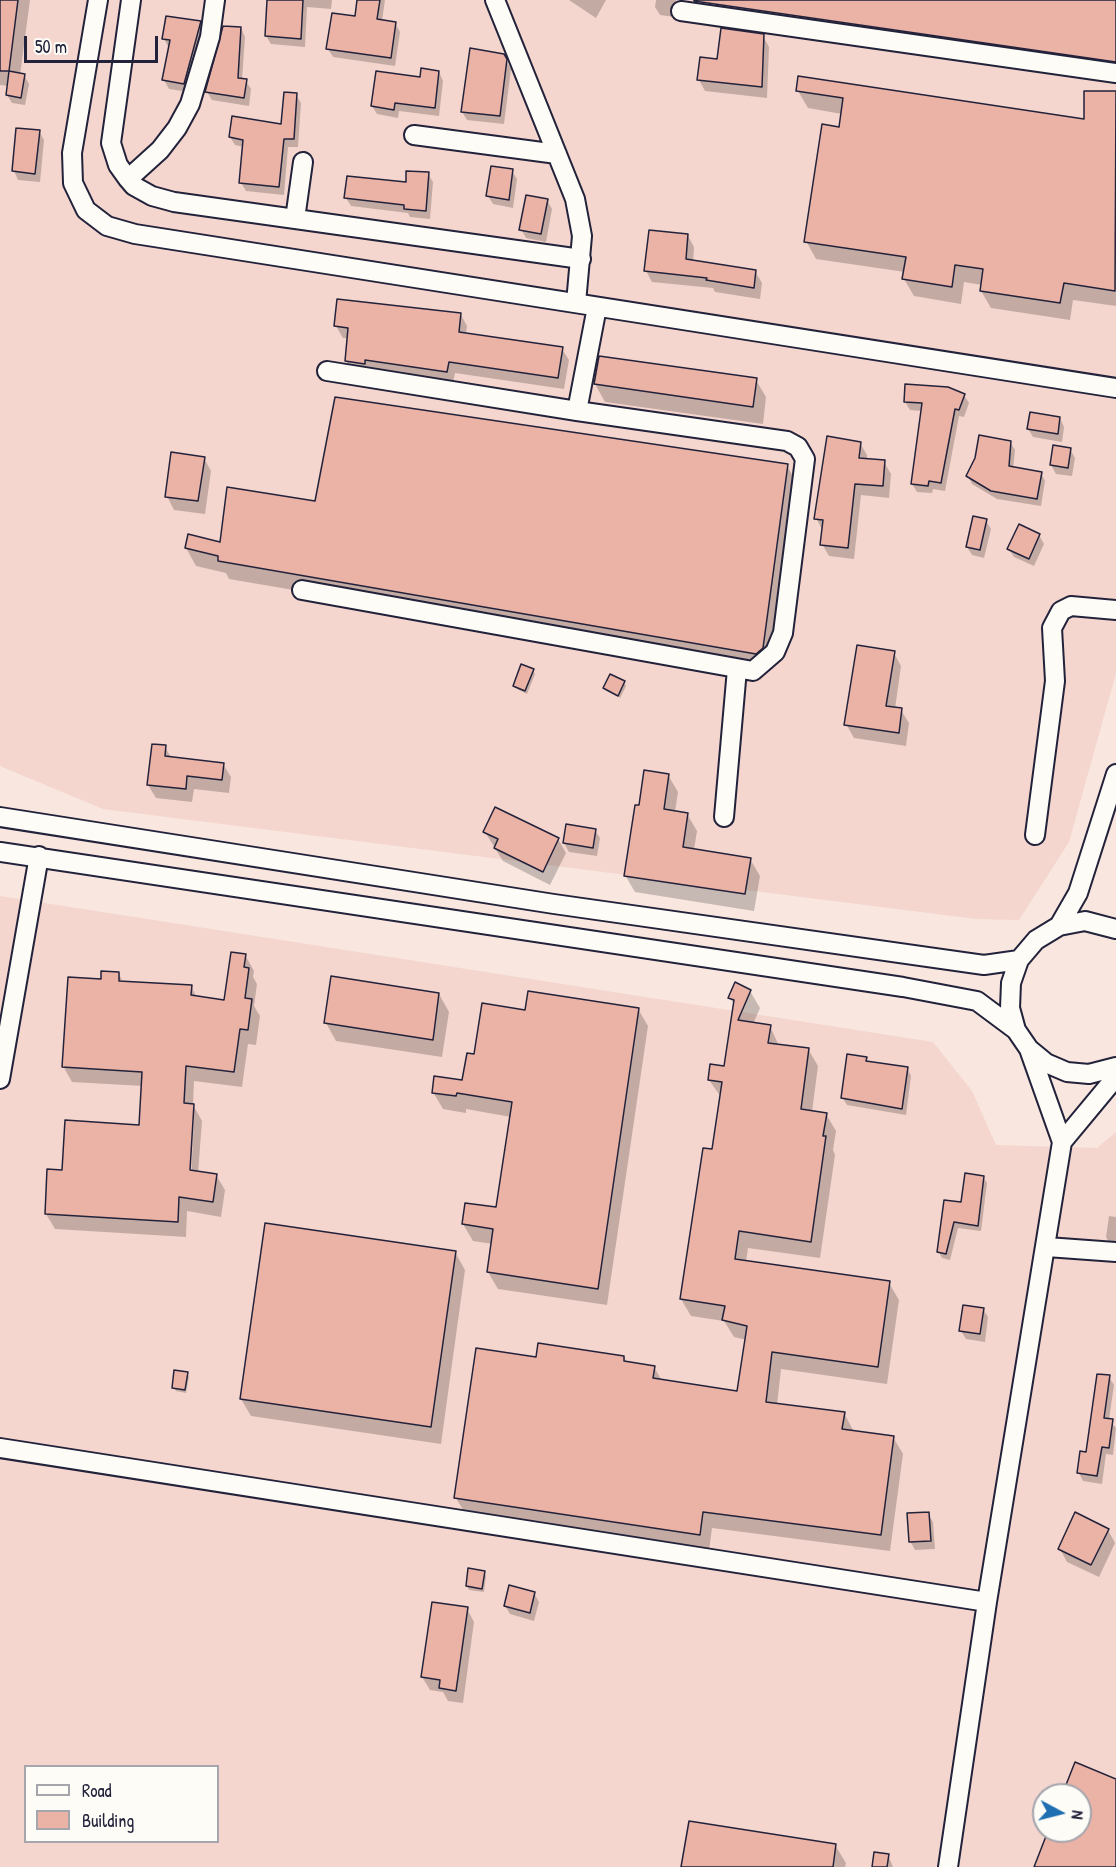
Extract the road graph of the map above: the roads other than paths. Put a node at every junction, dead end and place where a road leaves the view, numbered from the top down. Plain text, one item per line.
1 (98, 0) edge
2 (131, 0) edge
3 (215, 0) edge
4 (495, 0) edge
5 (681, 11) dead end
6 (1116, 74) edge
7 (414, 135) dead end
8 (557, 154) junction
9 (303, 162) dead end
10 (128, 179) junction
11 (295, 219) junction
12 (581, 259) junction
13 (576, 303) junction
14 (597, 307) junction
15 (327, 371) dead end
16 (1116, 388) edge
17 (576, 411) junction
18 (302, 590) dead end
19 (1116, 610) edge
20 (737, 669) junction
21 (1116, 774) edge
22 (0, 817) edge
23 (724, 817) dead end
24 (1035, 835) dead end
25 (0, 852) edge
26 (39, 856) junction
27 (1059, 926) junction
28 (1116, 929) edge
29 (1019, 960) junction
30 (1016, 1030) junction
31 (1029, 1048) junction
32 (1116, 1067) edge
33 (1116, 1077) edge
34 (0, 1079) edge
35 (1062, 1142) junction
36 (1047, 1247) junction
37 (1116, 1252) edge
38 (0, 1448) edge
39 (987, 1602) junction
40 (948, 1867) edge

1 - 13 street
2 - 10 street
3 - 10 street
4 - 8 street
5 - 6 street
7 - 8 street
8 - 12 street
9 - 11 street
10 - 11 street
11 - 12 street
12 - 13 street
13 - 14 street
14 - 16 street
14 - 17 street
15 - 17 street
17 - 20 street
18 - 20 street
19 - 24 street
20 - 23 street
21 - 27 street
22 - 29 street
25 - 26 street
26 - 30 street
26 - 34 street
27 - 28 street
27 - 29 street
29 - 30 street
30 - 31 street
31 - 32 street
31 - 35 street
33 - 35 street
35 - 36 street
36 - 37 street
36 - 39 street
38 - 39 street
39 - 40 street

